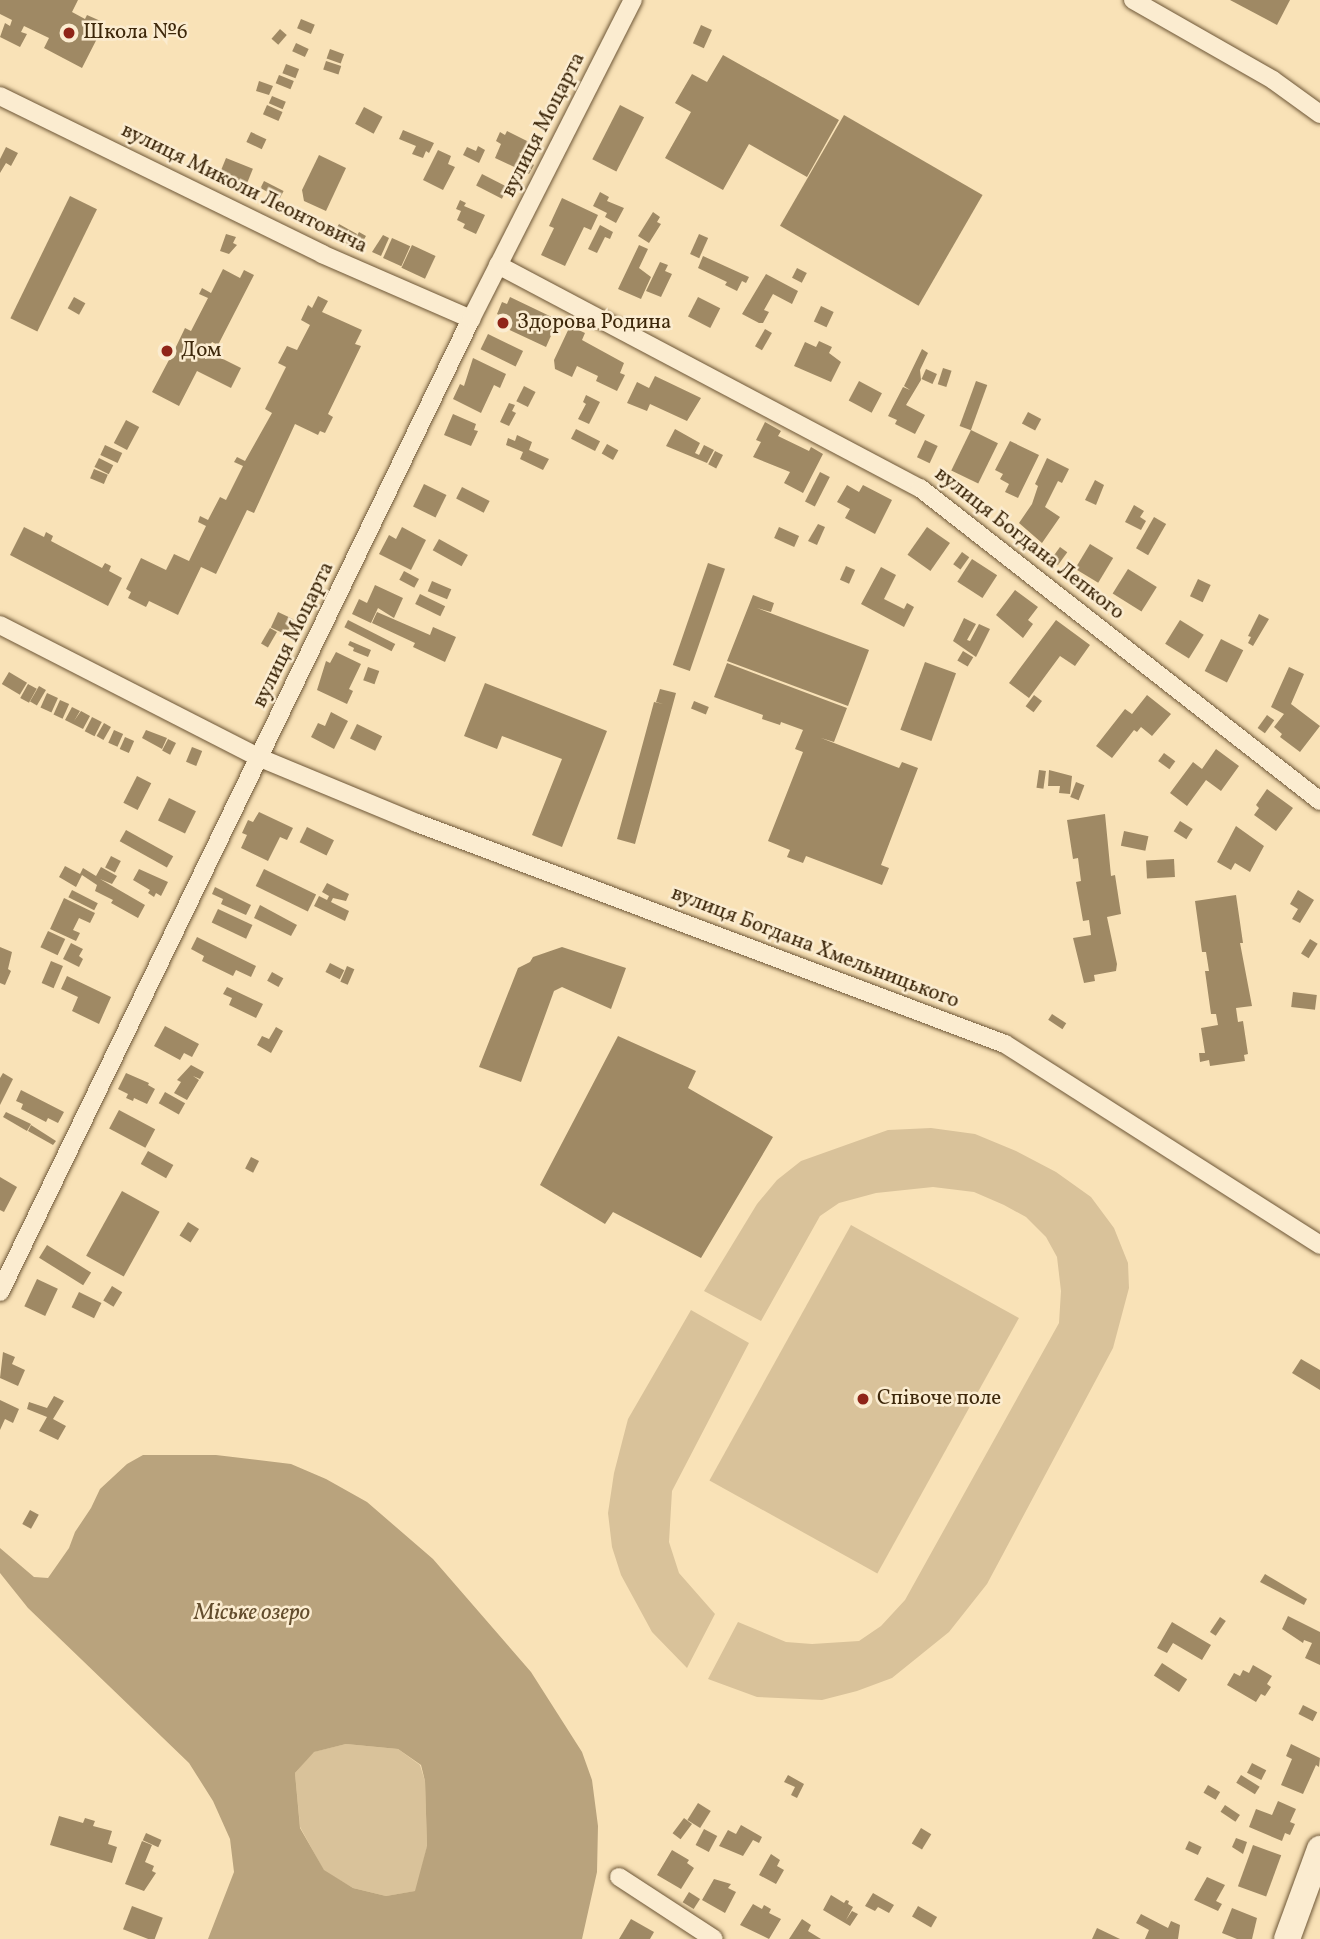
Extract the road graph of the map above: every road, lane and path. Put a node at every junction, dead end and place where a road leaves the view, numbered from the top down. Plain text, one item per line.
1 (633, 0) edge
2 (1133, 0) edge
3 (0, 96) edge
4 (1320, 114) edge
5 (498, 265) junction
6 (471, 319) junction
7 (0, 625) edge
8 (260, 758) junction
9 (1320, 801) edge
10 (1320, 1245) edge
11 (0, 1292) edge
12 (1320, 1849) edge
13 (619, 1877) dead end
14 (714, 1939) edge
15 (1287, 1939) edge

1 - 5 street, вулиця Моцарта
2 - 4 street
3 - 6 street, вулиця Миколи Леонтовича
5 - 6 street, вулиця Моцарта
5 - 9 street, вулиця Богдана Лепкого
6 - 8 street, вулиця Моцарта
7 - 8 street
8 - 10 street, вулиця Богдана Хмельницького
8 - 11 street, вулиця Моцарта
12 - 15 street
13 - 14 street

